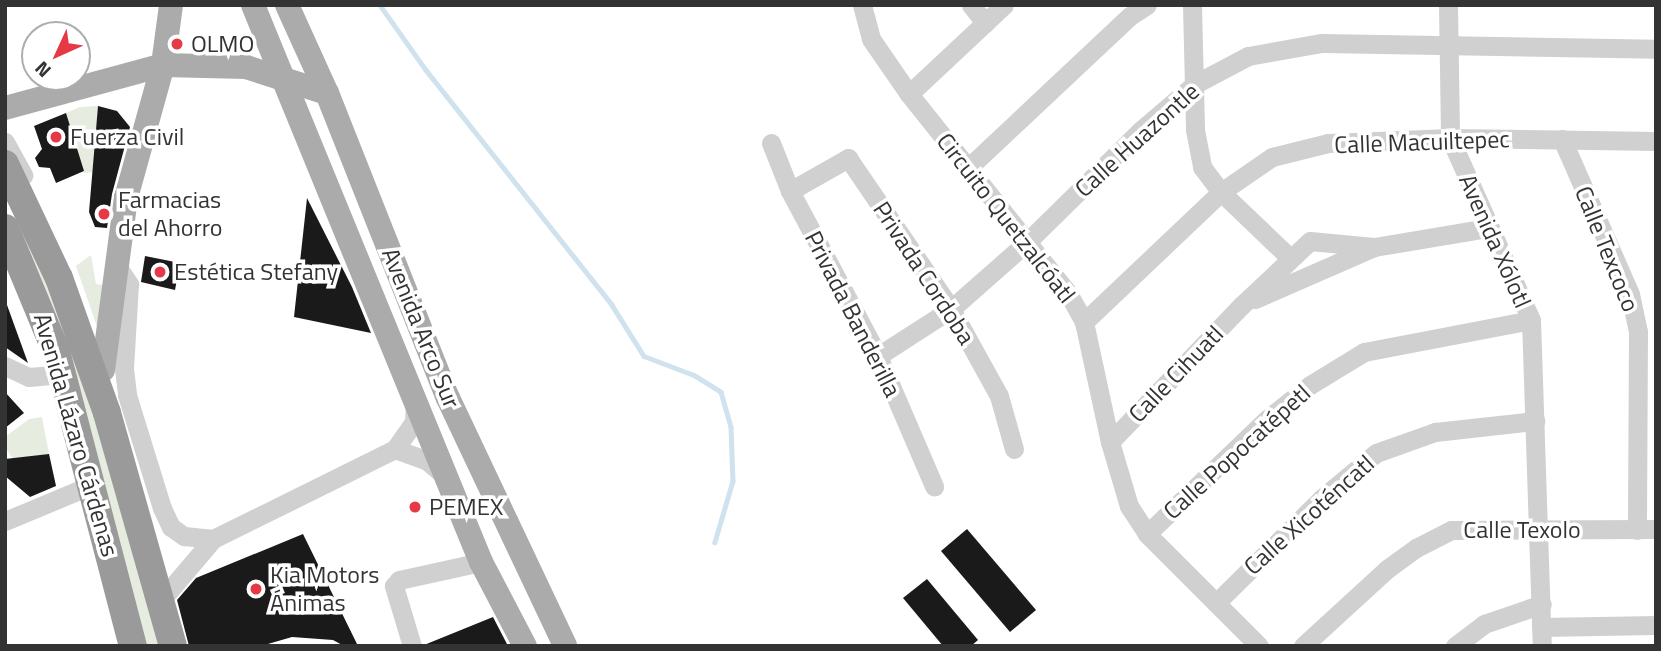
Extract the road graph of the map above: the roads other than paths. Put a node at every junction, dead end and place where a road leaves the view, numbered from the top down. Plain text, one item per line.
1 (171, 5) edge
2 (253, 5) edge
3 (287, 5) edge
4 (862, 5) edge
5 (971, 5) edge
6 (1004, 5) edge
7 (1147, 5) edge
8 (1192, 5) edge
9 (1448, 5) edge
10 (985, 23) junction
11 (1447, 46) junction
12 (1656, 49) edge
13 (163, 65) junction
14 (280, 76) junction
15 (1195, 84) junction
16 (327, 93) junction
17 (909, 94) junction
18 (5, 108) edge
19 (1450, 138) junction
20 (1562, 139) junction
21 (1656, 141) edge
22 (5, 142) edge
23 (771, 143) dead end
24 (5, 164) edge
25 (968, 168) junction
26 (793, 188) junction
27 (1221, 192) junction
28 (5, 228) edge
29 (1488, 228) junction
30 (1027, 242) junction
31 (1374, 247) junction
32 (5, 248) edge
33 (1290, 258) junction
34 (117, 266) junction
35 (1242, 305) junction
36 (951, 309) junction
37 (1531, 320) junction
38 (1084, 322) junction
39 (1647, 332) edge
40 (878, 356) junction
41 (5, 366) edge
42 (103, 370) junction
43 (53, 376) junction
44 (415, 400) junction
45 (1535, 421) junction
46 (1110, 442) junction
47 (396, 449) junction
48 (1014, 449) dead end
49 (450, 480) junction
50 (933, 486) dead end
51 (82, 489) junction
52 (5, 521) edge
53 (1537, 529) junction
54 (1646, 529) edge
55 (1147, 534) junction
56 (213, 539) junction
57 (110, 554) junction
58 (481, 562) junction
59 (168, 592) junction
60 (1216, 603) junction
61 (1542, 604) junction
62 (1656, 625) edge
63 (1541, 636) edge
64 (520, 639) edge
65 (134, 646) edge
66 (173, 646) edge
67 (182, 646) edge
68 (412, 646) edge
69 (565, 646) edge
70 (1259, 646) edge
71 (1303, 646) edge
72 (1455, 646) edge

1 - 13 main road
2 - 14 main road, Avenida Arco Sur
3 - 16 main road, Avenida Arco Sur
4 - 17 street, Circuito Quetzalcóatl
5 - 10 street
6 - 10 street
7 - 25 street
8 - 15 street
9 - 11 street, Avenida Xólotl
10 - 17 street
11 - 12 street, Calle Huazontle
11 - 15 street, Calle Huazontle
11 - 19 street, Avenida Xólotl
13 - 14 main road
13 - 18 main road
13 - 34 main road
14 - 16 main road
14 - 44 main road, Avenida Arco Sur
15 - 27 street
15 - 30 street, Calle Huazontle
16 - 69 main road, Avenida Arco Sur
17 - 25 street, Circuito Quetzalcóatl
19 - 20 street, Calle Macuiltepec
19 - 27 street, Calle Macuiltepec
19 - 29 street, Avenida Xólotl
20 - 21 street, Calle Macuiltepec
20 - 39 street, Calle Texcoco
22 - 42 street
23 - 26 street, Privada Banderilla
24 - 66 highway, Avenida Lázaro Cárdenas
25 - 30 street, Circuito Quetzalcóatl
26 - 36 street, Privada Cordoba
26 - 40 street, Privada Banderilla
27 - 33 street
27 - 38 street, Calle Macuiltepec
28 - 57 highway, Avenida Lázaro Cárdenas
29 - 31 street, Calle Cihuatl
29 - 37 street, Avenida Xólotl
30 - 36 street, Calle Huazontle
30 - 38 street, Circuito Quetzalcóatl
31 - 33 street, Calle Cihuatl
31 - 35 street, Calle Cihuatl
32 - 43 street
33 - 35 street, Calle Cihuatl
34 - 42 main road
34 - 56 street
35 - 46 street, Calle Cihuatl
36 - 40 street, Calle Huazontle
36 - 48 street, Privada Cordoba
37 - 45 street, Avenida Xólotl
37 - 55 street, Calle Popocatépetl
38 - 46 street, Circuito Quetzalcóatl
39 - 54 street, Calle Texcoco
40 - 50 street, Privada Banderilla
41 - 43 street
42 - 59 street
43 - 51 street
44 - 47 street
44 - 49 main road, Avenida Arco Sur
45 - 53 street, Avenida Xólotl
45 - 60 street, Calle Xicoténcatl
46 - 55 street, Circuito Quetzalcóatl
47 - 49 street
47 - 56 street
49 - 58 main road, Avenida Arco Sur
51 - 52 street
51 - 57 street
53 - 54 street, Calle Texolo
53 - 61 street, Avenida Xólotl
53 - 71 street, Calle Texolo
55 - 60 street, Circuito Quetzalcóatl
56 - 59 street
57 - 65 highway, Avenida Lázaro Cárdenas
58 - 64 main road, Avenida Arco Sur
58 - 68 street
59 - 67 street
60 - 70 street, Circuito Quetzalcóatl
61 - 63 street, Avenida Xólotl
61 - 72 street
62 - 63 street

